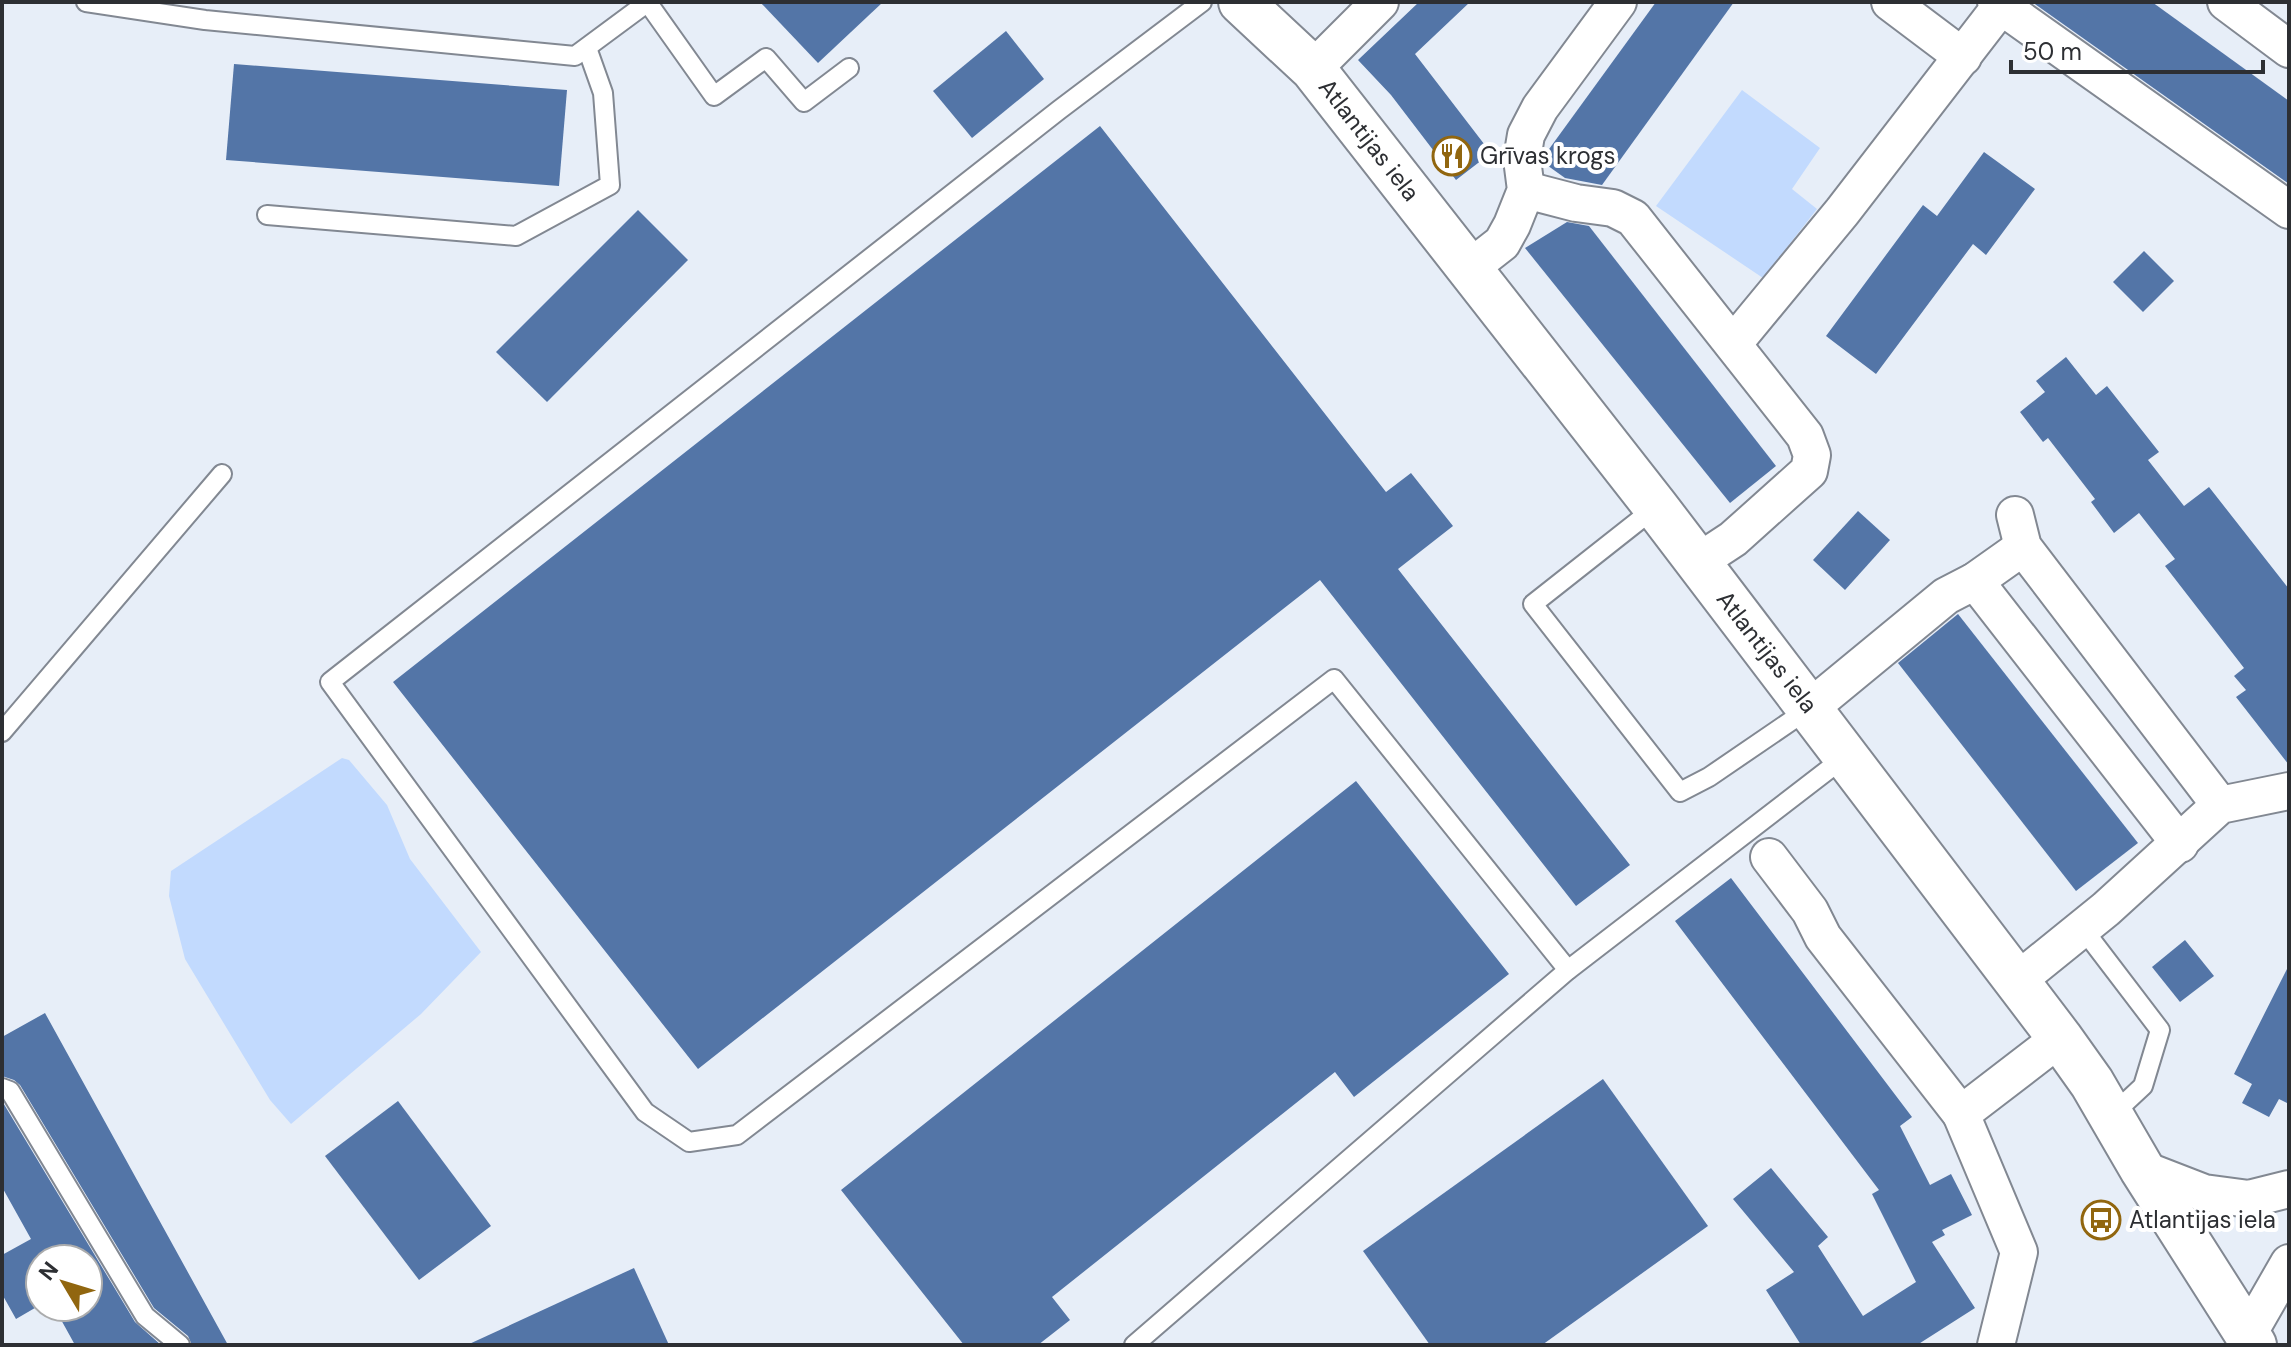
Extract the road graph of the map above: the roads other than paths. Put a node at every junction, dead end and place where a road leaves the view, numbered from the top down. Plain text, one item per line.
1 (86, 2) edge
2 (1202, 2) edge
3 (1241, 2) edge
4 (1380, 2) edge
5 (1618, 2) edge
6 (1890, 2) edge
7 (2226, 2) edge
8 (648, 3) edge
9 (1999, 4) edge
10 (206, 11) edge
11 (587, 48) junction
12 (2289, 49) edge
13 (1963, 57) junction
14 (849, 68) dead end
15 (1313, 69) junction
16 (1526, 190) junction
17 (2289, 210) edge
18 (267, 215) dead end
19 (1470, 268) junction
20 (1733, 344) junction
21 (222, 474) dead end
22 (1656, 507) junction
23 (1698, 562) junction
24 (1975, 581) junction
25 (1810, 708) junction
26 (4, 726) edge
27 (1846, 756) junction
28 (2289, 791) edge
29 (2220, 805) junction
30 (2180, 844) junction
31 (1769, 857) dead end
32 (2083, 929) junction
33 (1568, 970) junction
34 (2017, 981) junction
35 (2060, 1038) junction
36 (2, 1088) edge
37 (1961, 1114) junction
38 (2111, 1116) junction
39 (2142, 1169) junction
40 (2289, 1189) edge
41 (2289, 1263) edge
42 (2249, 1342) edge
43 (1991, 1344) edge
44 (180, 1345) edge
45 (1134, 1345) edge

1 - 10 lane
2 - 33 lane
3 - 15 main road, Atlantijas iela
4 - 15 street
5 - 16 street
6 - 13 street
7 - 12 street
8 - 11 lane
8 - 14 lane
9 - 13 street
9 - 17 street
10 - 11 lane
11 - 18 lane
13 - 20 street
15 - 19 main road, Atlantijas iela
16 - 19 street
16 - 20 street
19 - 22 main road, Atlantijas iela
20 - 23 street
21 - 26 lane
22 - 23 main road, Atlantijas iela
22 - 25 lane
23 - 25 main road, Atlantijas iela
24 - 25 street
24 - 29 street
24 - 30 street
25 - 27 main road, Atlantijas iela
27 - 33 lane
27 - 34 main road, Atlantijas iela
28 - 29 street
29 - 30 street
30 - 32 street
31 - 37 street
32 - 34 street
32 - 38 lane
33 - 45 lane
34 - 35 main road, Atlantijas iela
35 - 37 street
35 - 38 main road, Atlantijas iela
36 - 44 lane
37 - 43 street
38 - 39 main road, Atlantijas iela
39 - 40 street
39 - 42 main road, Atlantijas iela
41 - 42 street

